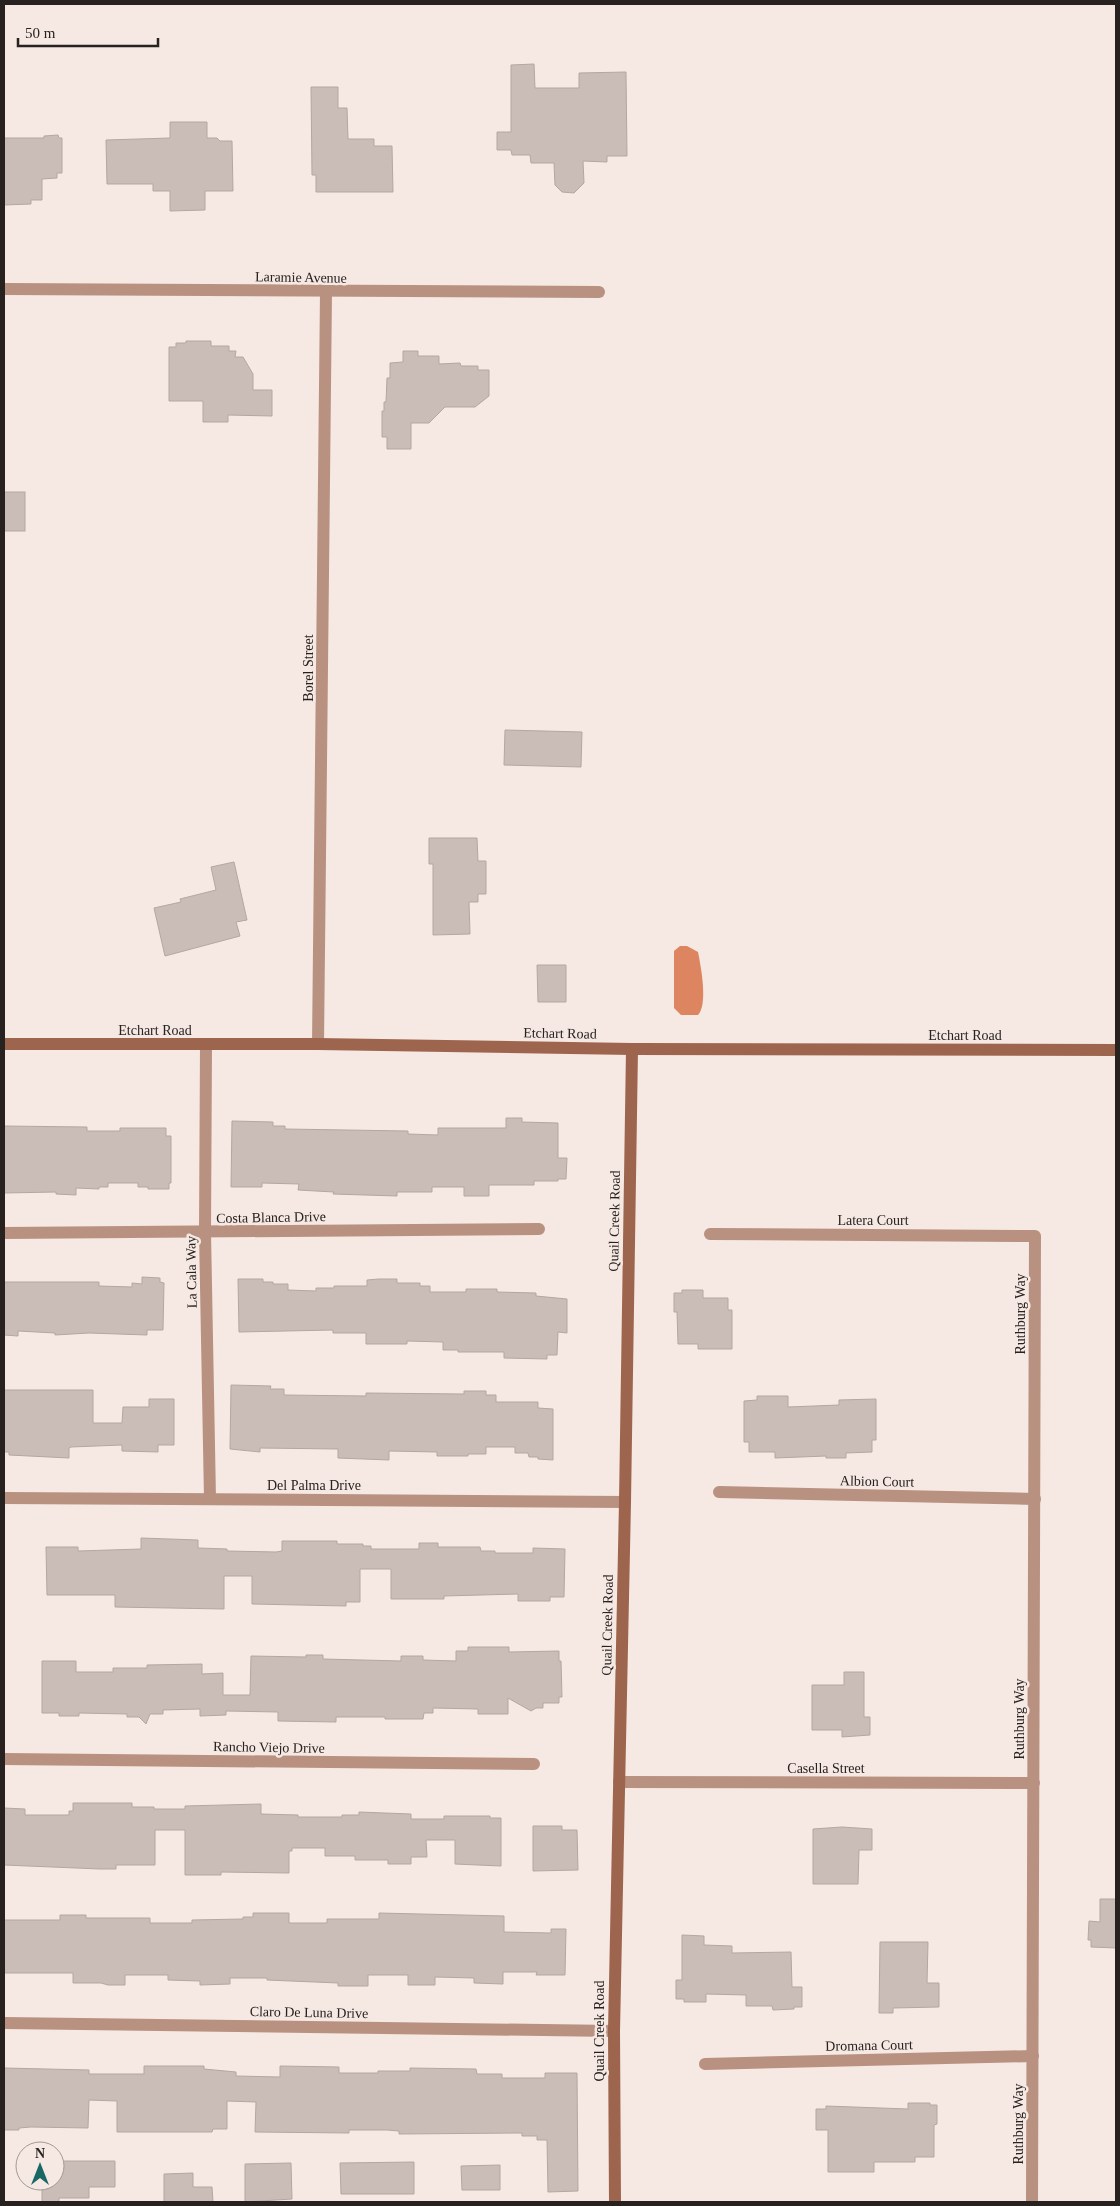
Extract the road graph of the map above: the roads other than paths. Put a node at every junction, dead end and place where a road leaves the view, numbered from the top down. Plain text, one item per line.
1 (4, 289) edge
2 (326, 292) junction
3 (599, 292) dead end
4 (4, 1044) edge
5 (318, 1044) junction
6 (206, 1046) junction
7 (632, 1049) junction
8 (1116, 1050) edge
9 (539, 1229) dead end
10 (4, 1232) edge
11 (205, 1232) junction
12 (710, 1234) dead end
13 (1035, 1236) joint
14 (719, 1492) dead end
15 (4, 1498) edge
16 (210, 1499) junction
17 (1034, 1499) junction
18 (625, 1502) junction
19 (4, 1507) edge
20 (4, 1759) edge
21 (534, 1764) dead end
22 (619, 1782) junction
23 (1034, 1783) junction
24 (4, 2023) edge
25 (614, 2031) junction
26 (1033, 2056) junction
27 (705, 2064) dead end
28 (615, 2202) edge
29 (1032, 2202) edge

1 - 2 street, Laramie Avenue
2 - 3 street, Laramie Avenue
2 - 5 street, Borel Street
4 - 6 street, Etchart Road
5 - 6 street, Etchart Road
5 - 7 street, Etchart Road
6 - 11 street, La Cala Way
7 - 8 street, Etchart Road
7 - 18 street, Quail Creek Road
9 - 11 street, Costa Blanca Drive
10 - 11 street, Costa Blanca Drive
11 - 16 street, La Cala Way
12 - 13 street, Latera Court
13 - 17 street, Ruthburg Way
14 - 17 street, Albion Court
15 - 16 street, Del Palma Drive
15 - 19 street
16 - 18 street, Del Palma Drive
17 - 23 street, Ruthburg Way
18 - 22 street, Quail Creek Road
20 - 21 street, Rancho Viejo Drive
22 - 23 street, Casella Street
22 - 25 street, Quail Creek Road
23 - 26 street, Ruthburg Way
24 - 25 street, Claro De Luna Drive
25 - 28 street, Quail Creek Road
26 - 27 street, Dromana Court
26 - 29 street, Ruthburg Way

